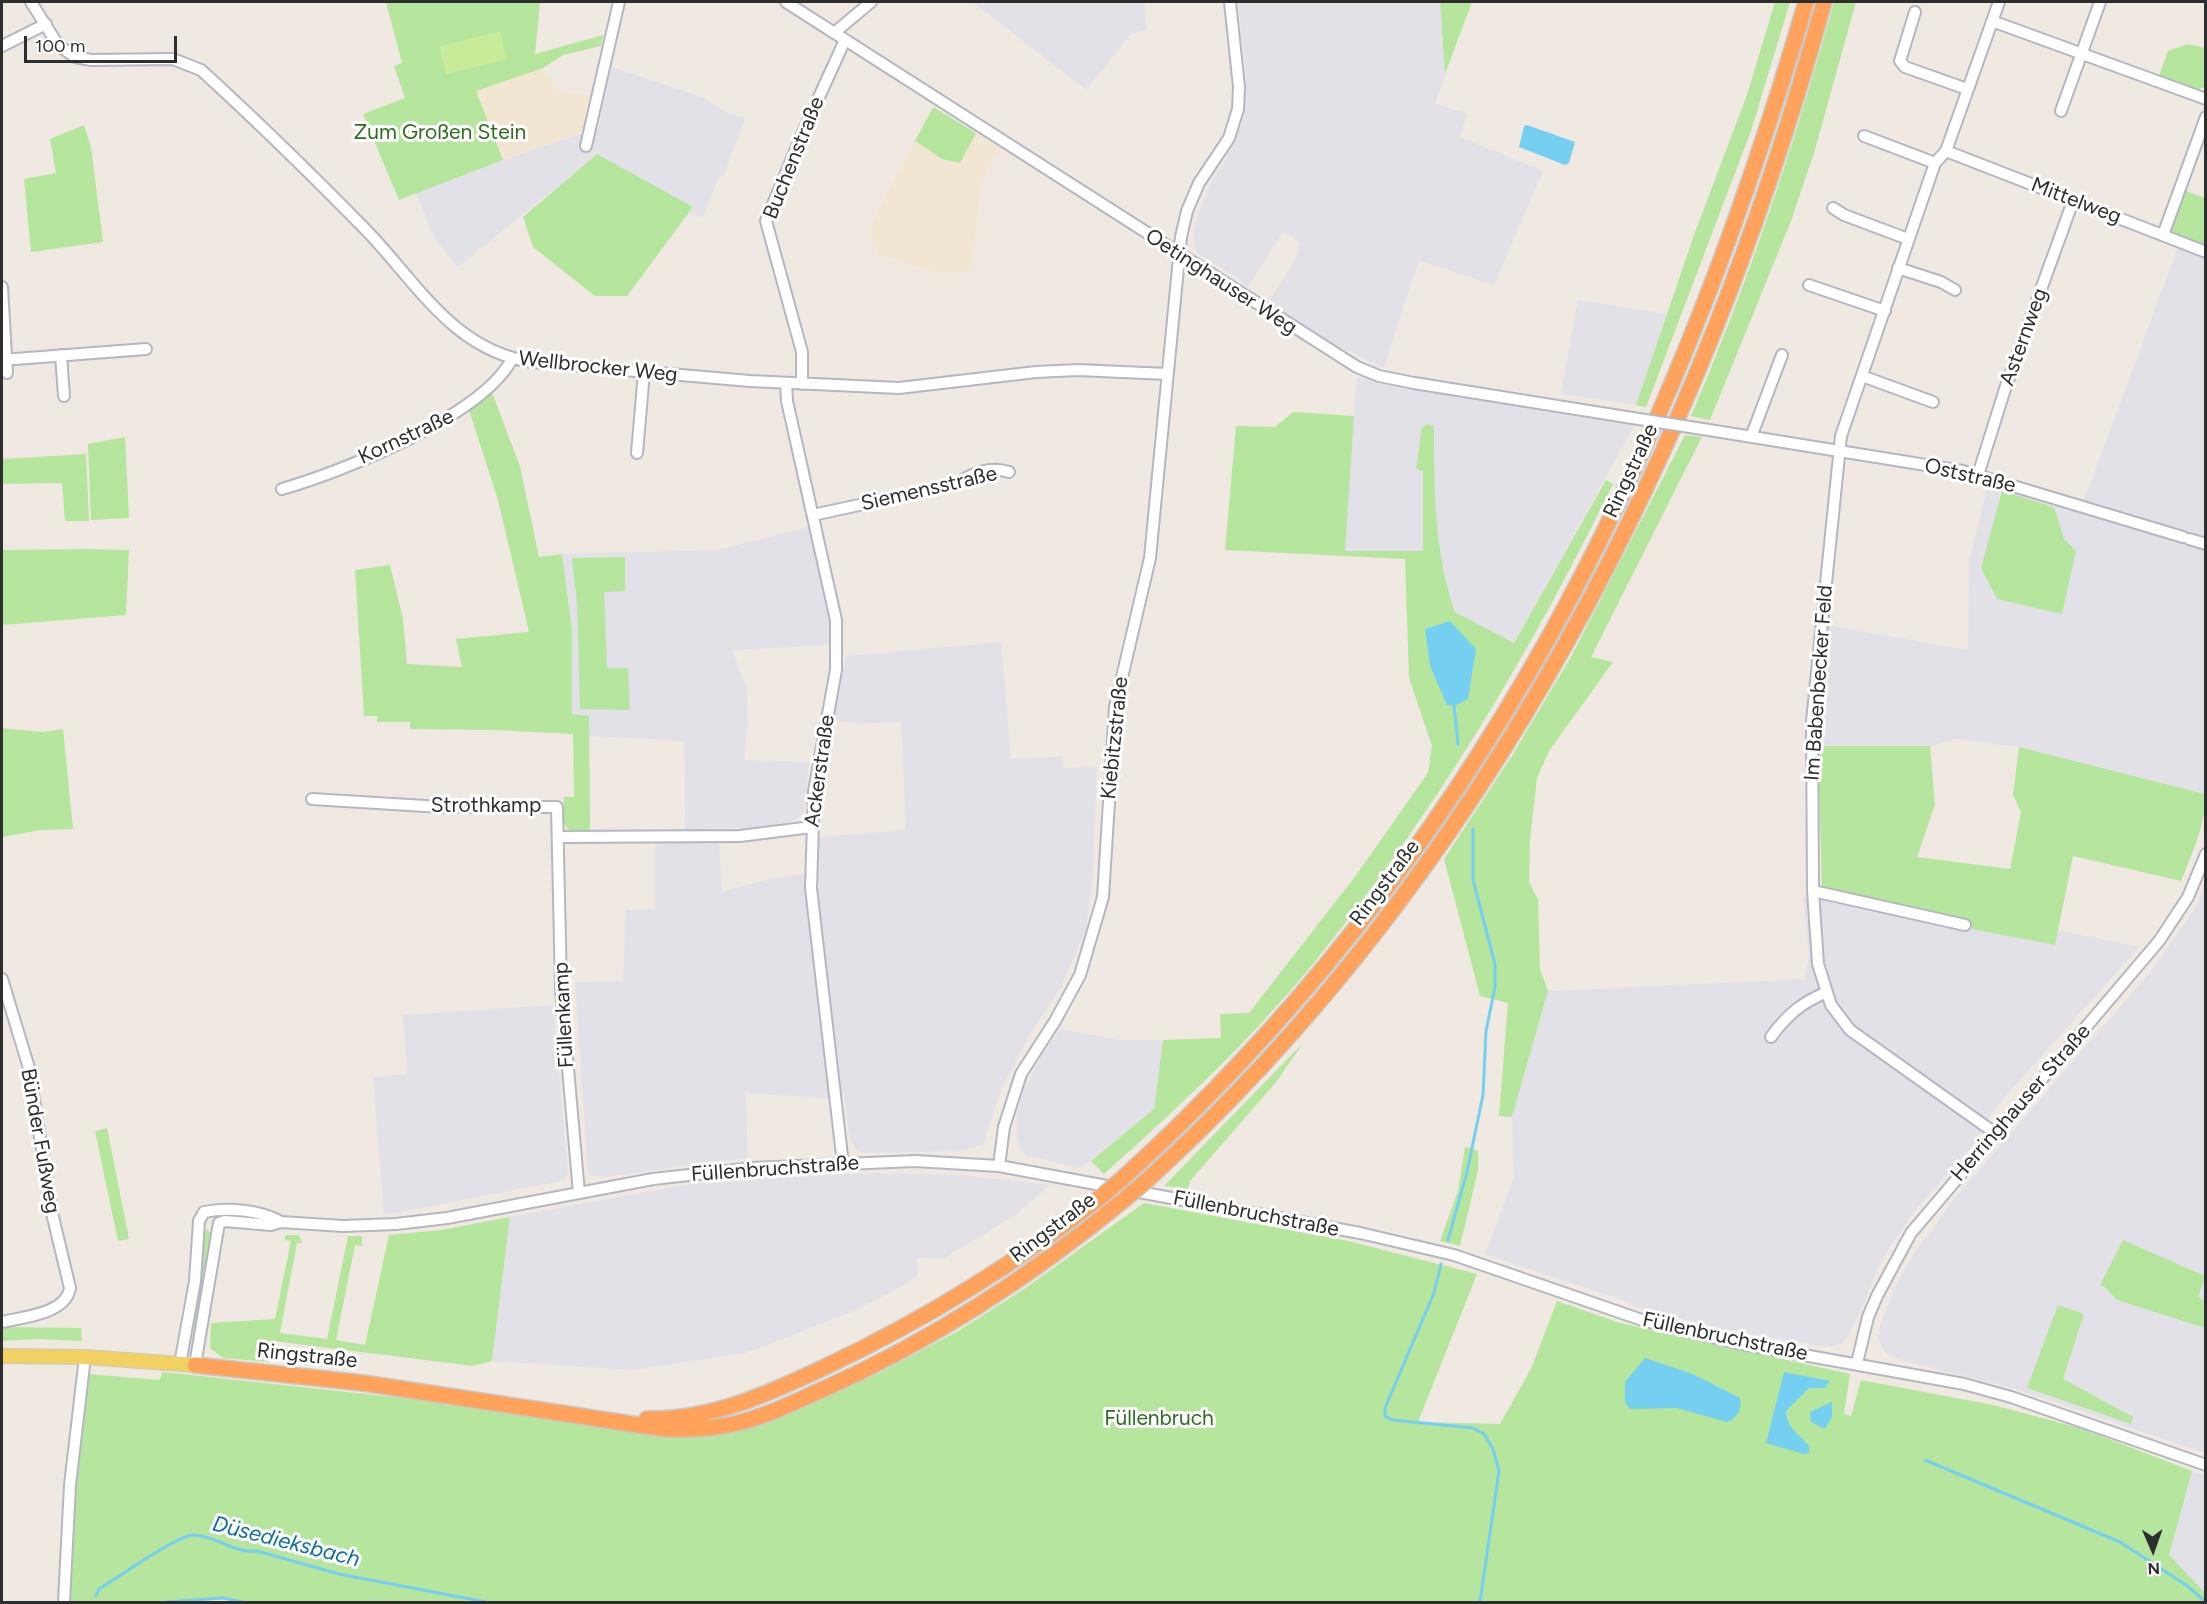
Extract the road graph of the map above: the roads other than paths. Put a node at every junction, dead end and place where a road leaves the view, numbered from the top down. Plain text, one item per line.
1 (31, 2) edge
2 (619, 2) edge
3 (786, 2) edge
4 (871, 2) edge
5 (1230, 2) edge
6 (1806, 2) edge
7 (1824, 2) edge
8 (1999, 2) edge
9 (2100, 2) edge
10 (1915, 12) dead end
11 (1992, 21) junction
12 (46, 24) junction
13 (834, 33) junction
14 (845, 40) junction
15 (2, 46) edge
16 (2083, 54) junction
17 (1967, 89) junction
18 (2205, 99) edge
19 (2061, 111) dead end
20 (2205, 117) edge
21 (1864, 136) dead end
22 (2201, 145) edge
23 (586, 146) dead end
24 (1946, 151) junction
25 (1935, 163) junction
26 (2073, 201) junction
27 (1833, 208) dead end
28 (2163, 235) junction
29 (1908, 239) junction
30 (2205, 252) edge
31 (1178, 255) junction
32 (1898, 268) junction
33 (1809, 285) dead end
34 (2, 287) edge
35 (1954, 290) dead end
36 (1885, 311) junction
37 (146, 349) dead end
38 (62, 355) junction
39 (1782, 355) dead end
40 (512, 359) junction
41 (4, 360) edge
42 (644, 372) junction
43 (7, 373) dead end
44 (1167, 374) junction
45 (1862, 376) junction
46 (786, 383) junction
47 (802, 384) junction
48 (64, 396) dead end
49 (1933, 402) dead end
50 (1709, 430) joint
51 (1751, 437) junction
52 (1840, 450) junction
53 (637, 453) dead end
54 (1009, 472) dead end
55 (1978, 475) junction
56 (282, 489) dead end
57 (813, 515) junction
58 (2205, 544) edge
59 (312, 799) dead end
60 (811, 827) junction
61 (559, 837) junction
62 (2205, 854) edge
63 (1813, 891) junction
64 (1965, 925) dead end
65 (2, 979) edge
66 (1825, 993) junction
67 (1771, 1037) dead end
68 (1995, 1133) junction
69 (843, 1164) junction
70 (999, 1166) junction
71 (579, 1193) junction
72 (204, 1212) junction
73 (282, 1222) junction
74 (219, 1223) junction
75 (2, 1322) edge
76 (2, 1356) edge
77 (85, 1357) junction
78 (1857, 1363) junction
79 (187, 1365) junction
80 (605, 1419) junction
81 (2205, 1465) edge
82 (64, 1602) edge

1 - 12 street, Wellbrocker Weg
2 - 23 street
3 - 13 street, Oetinghauser Weg
4 - 13 street
5 - 31 street, Kiebitzstraße
6 - 80 highway, Ringstraße, bridge
7 - 80 highway, Ringstraße, bridge
8 - 11 street, Im Babenbecker Feld
9 - 16 street
10 - 17 street
11 - 16 street
11 - 17 street, Im Babenbecker Feld
12 - 15 street
12 - 40 street, Wellbrocker Weg
13 - 14 street, Oetinghauser Weg
14 - 31 street, Oetinghauser Weg
14 - 47 street, Buchenstraße
16 - 18 street
16 - 19 street
17 - 24 street, Im Babenbecker Feld
20 - 22 street
21 - 25 street
22 - 28 street
24 - 25 street, Im Babenbecker Feld
24 - 26 street, Mittelweg
25 - 29 street, Im Babenbecker Feld
26 - 28 street, Mittelweg
26 - 55 street, Asternweg
27 - 29 street
28 - 30 street, Mittelweg
29 - 32 street, Im Babenbecker Feld
31 - 44 street, Kiebitzstraße
31 - 50 street, Oetinghauser Weg, bridge
32 - 35 street
32 - 36 street, Im Babenbecker Feld
33 - 36 street
34 - 41 street
36 - 45 street, Im Babenbecker Feld
37 - 38 street
38 - 41 street
38 - 48 street
39 - 51 street
40 - 42 street, Wellbrocker Weg
40 - 56 street, Kornstraße
41 - 43 street
42 - 46 street, Wellbrocker Weg
42 - 53 street
44 - 47 street, Wellbrocker Weg
44 - 70 street, Kiebitzstraße
45 - 49 street
45 - 52 street, Im Babenbecker Feld
46 - 47 street, Wellbrocker Weg
46 - 57 street, Ackerstraße
50 - 51 street, Oststraße
51 - 52 street, Oststraße
52 - 55 street, Oststraße
52 - 63 street, Im Babenbecker Feld
54 - 57 street, Siemensstraße
55 - 58 street, Oststraße
57 - 60 street, Ackerstraße
59 - 61 street, Strothkamp
60 - 61 street, Strothkamp
60 - 69 street, Ackerstraße
61 - 71 street, Füllenkamp
62 - 68 street, Herringhauser Straße
63 - 64 street
63 - 66 street, Im Babenbecker Feld
65 - 75 street, Bünder Fußweg
66 - 67 street
66 - 68 street, Im Babenbecker Feld
68 - 78 street, Herringhauser Straße
69 - 70 street, Füllenbruchstraße
69 - 71 street, Füllenbruchstraße
70 - 78 street, Füllenbruchstraße
71 - 73 street, Füllenbruchstraße
72 - 73 street, Füllenbruchstraße
72 - 74 street
72 - 79 street
73 - 74 street, Füllenbruchstraße
74 - 79 street
76 - 77 main road, Ringstraße
77 - 79 main road, Ringstraße
77 - 82 street
78 - 81 street, Füllenbruchstraße
79 - 80 highway, Ringstraße

